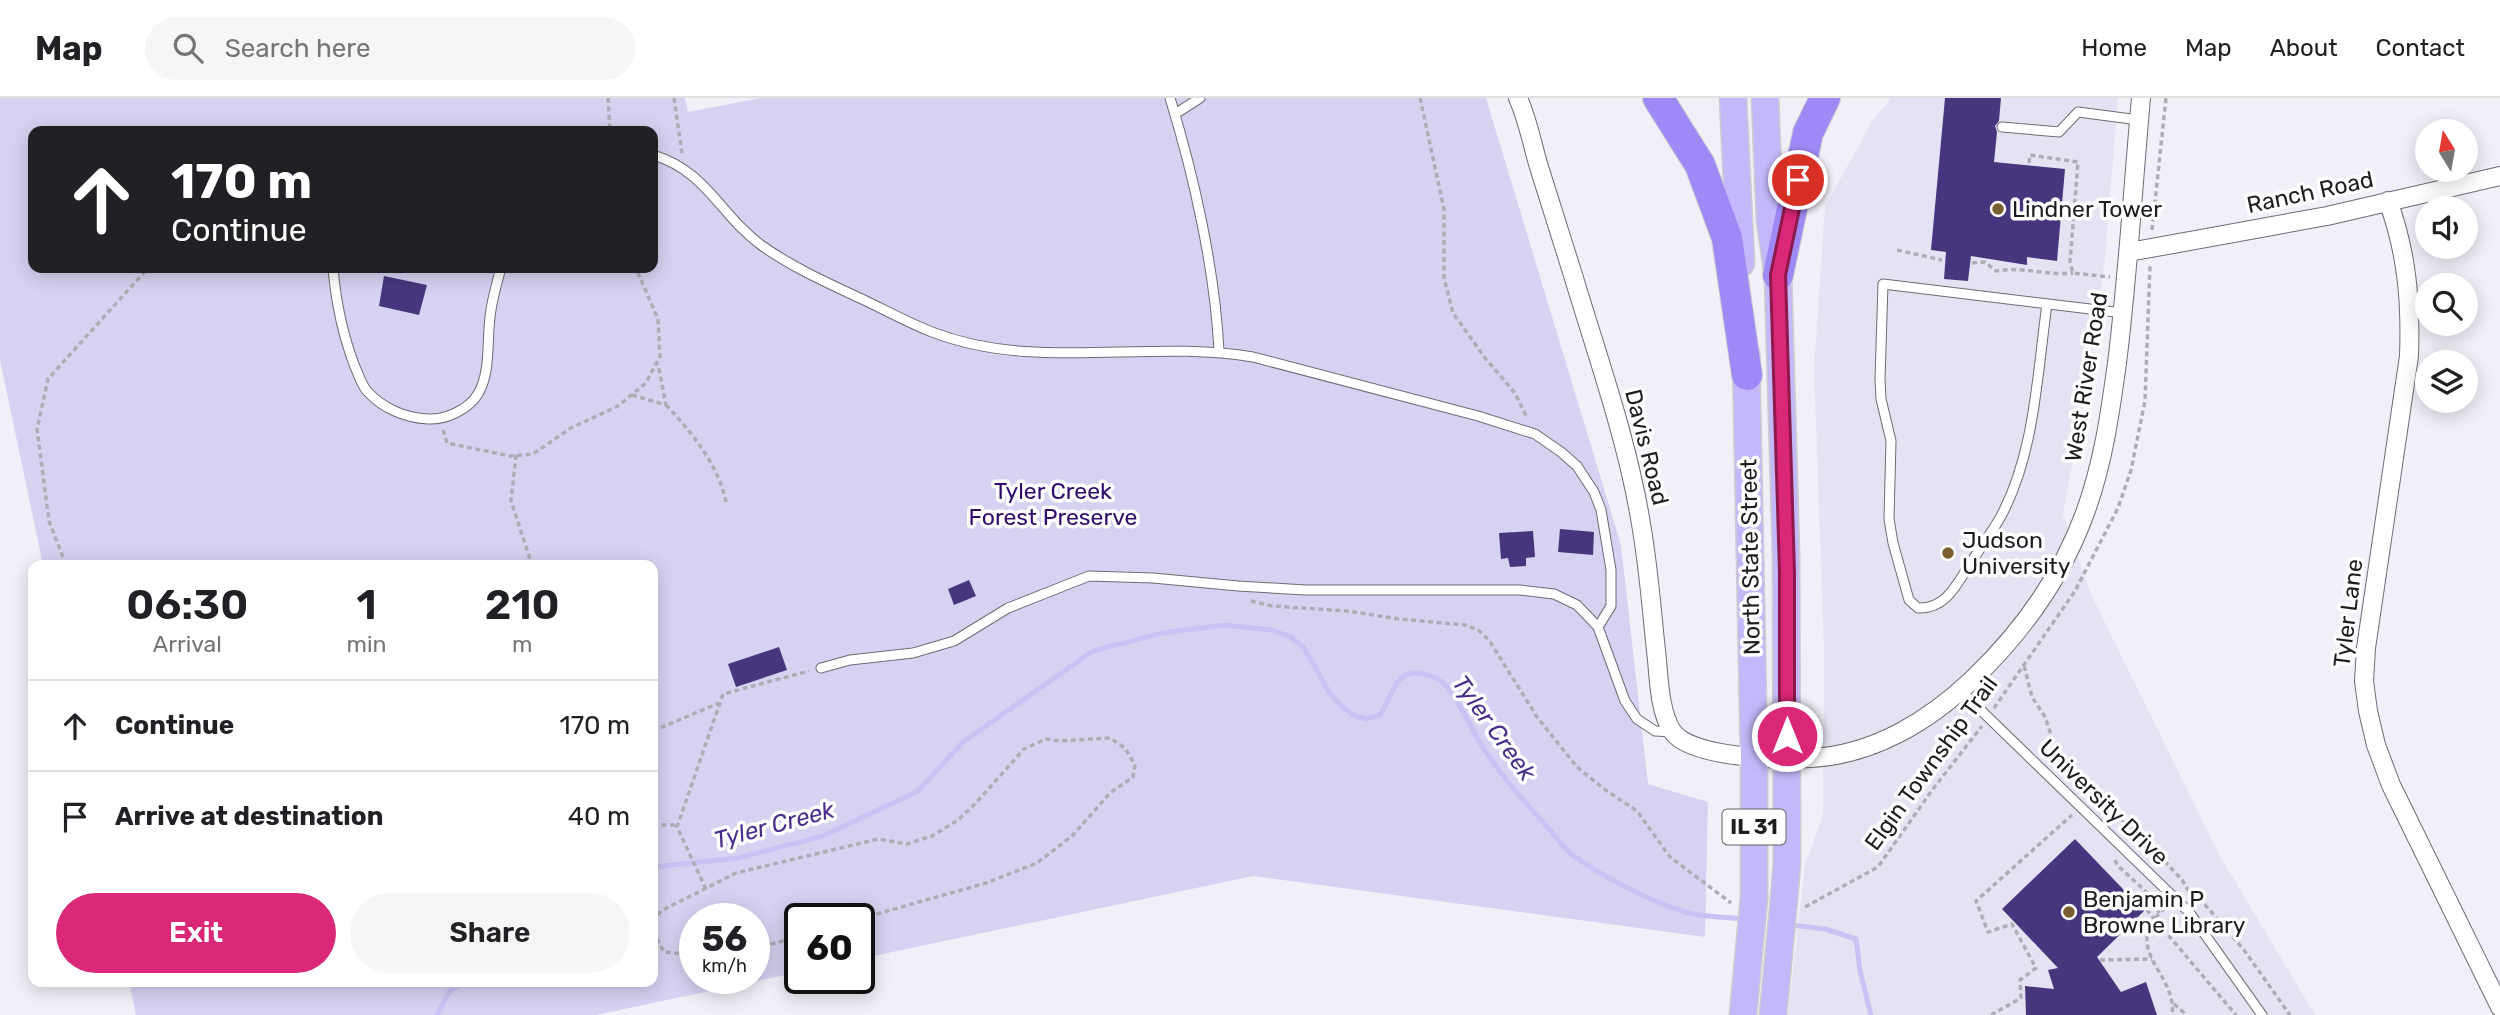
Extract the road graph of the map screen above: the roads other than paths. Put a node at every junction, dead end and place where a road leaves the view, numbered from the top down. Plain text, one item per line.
1 (1170, 98) edge
2 (1200, 98) edge
3 (1518, 98) edge
4 (1658, 98) edge
5 (1733, 98) edge
6 (1765, 98) edge
7 (1825, 98) edge
8 (2141, 98) edge
9 (1175, 114) junction
10 (2139, 120) junction
11 (2002, 127) dead end
12 (658, 156) edge
13 (2500, 176) edge
14 (2388, 201) junction
15 (2129, 253) junction
16 (333, 273) edge
17 (499, 273) edge
18 (1778, 275) junction
19 (2047, 304) junction
20 (2123, 313) junction
21 (1219, 351) junction
22 (1747, 375) junction
23 (1598, 627) junction
24 (821, 668) road end
25 (1961, 691) junction
26 (1673, 732) junction
27 (1754, 756) junction
28 (1787, 760) junction
29 (2500, 1007) edge
30 (1743, 1015) edge
31 (1773, 1015) edge
32 (2262, 1015) edge

1 - 9 lane
2 - 9 lane
3 - 26 street, Davis Road
4 - 22 highway
5 - 22 main road, North State Street / IL 31
6 - 18 main road, North State Street / IL 31
7 - 18 highway
8 - 10 street, West River Road
9 - 21 lane
10 - 11 lane
10 - 15 street, West River Road
12 - 21 lane
13 - 14 street, Ranch Road
14 - 15 street, Ranch Road
14 - 29 street, Tyler Lane
15 - 20 street, West River Road
16 - 17 lane
18 - 28 main road, North State Street / IL 31
19 - 19 lane
19 - 20 lane
20 - 25 street, West River Road
21 - 23 lane
22 - 27 main road, North State Street / IL 31
23 - 24 lane
23 - 26 lane
25 - 28 street, West River Road
25 - 32 lane, University Drive
26 - 27 street
27 - 28 street, West River Road
27 - 30 main road, North State Street / IL 31, bridge
28 - 31 main road, North State Street / IL 31, bridge

